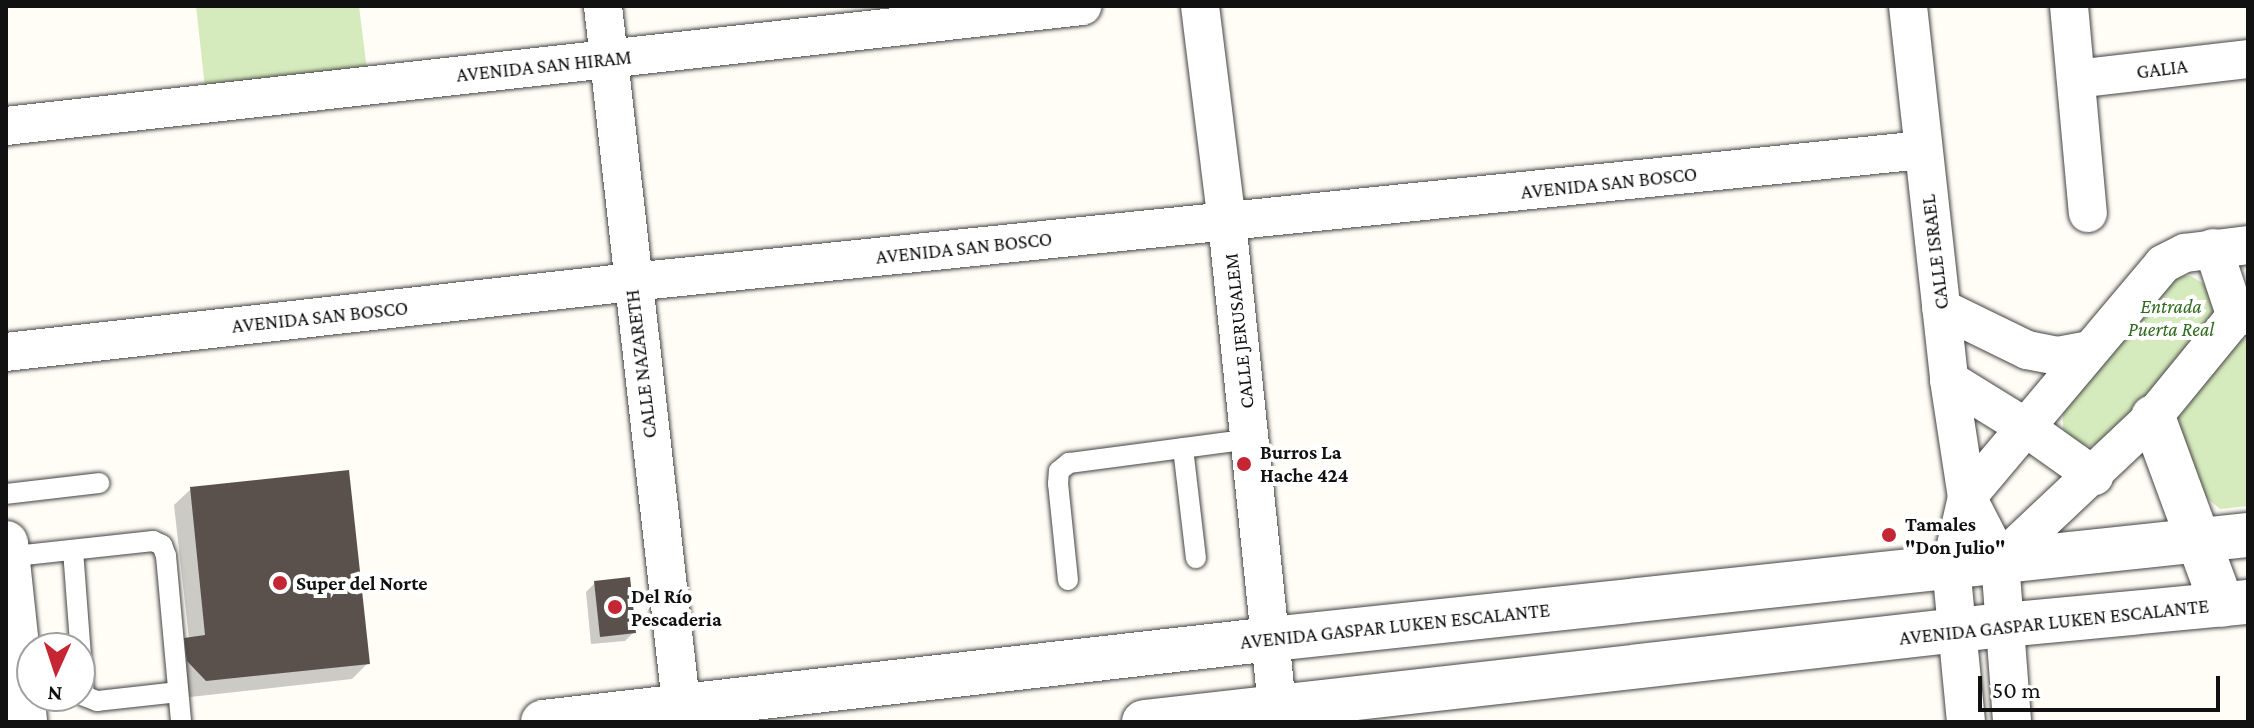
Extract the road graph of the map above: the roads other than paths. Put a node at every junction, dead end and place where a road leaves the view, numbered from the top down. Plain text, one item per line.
1 (603, 6) edge
2 (1082, 6) edge
3 (1200, 6) edge
4 (1908, 6) edge
5 (2069, 6) edge
6 (608, 59) junction
7 (2248, 59) edge
8 (2076, 79) junction
9 (6, 126) edge
10 (1923, 150) junction
11 (2088, 213) dead end
12 (1227, 222) junction
13 (2231, 246) edge
14 (632, 282) junction
15 (1941, 308) junction
16 (2242, 316) edge
17 (2088, 350) junction
18 (6, 352) edge
19 (1949, 380) junction
20 (2153, 417) junction
21 (2025, 427) junction
22 (1251, 439) junction
23 (1183, 448) junction
24 (2094, 476) junction
25 (99, 483) dead end
26 (6, 494) edge
27 (1967, 497) junction
28 (2248, 535) edge
29 (2199, 541) junction
30 (73, 550) junction
31 (6, 553) edge
32 (1196, 558) dead end
33 (2000, 561) junction
34 (1951, 567) junction
35 (1068, 580) dead end
36 (2235, 603) edge
37 (2004, 625) junction
38 (1959, 631) junction
39 (1272, 639) junction
40 (178, 692) junction
41 (1277, 705) junction
42 (682, 714) edge
43 (25, 722) edge
44 (181, 722) edge
45 (543, 722) edge
46 (1144, 722) edge
47 (1966, 722) edge
48 (2012, 722) edge

1 - 6 street, CALLE NAZARETH
2 - 6 street, AVENIDA SAN HIRAM
3 - 12 street, CALLE JERUSALEM
4 - 10 street, CALLE ISRAEL
5 - 8 street
6 - 9 street, AVENIDA SAN HIRAM
6 - 14 street, CALLE NAZARETH
7 - 8 street, GALIA
8 - 11 street
10 - 12 street, AVENIDA SAN BOSCO
10 - 15 street, CALLE ISRAEL
12 - 14 street, AVENIDA SAN BOSCO
12 - 22 street, CALLE JERUSALEM
13 - 16 street
13 - 17 street
14 - 18 street, AVENIDA SAN BOSCO
14 - 42 street, CALLE NAZARETH
15 - 17 street
15 - 19 street, CALLE ISRAEL
16 - 20 street
17 - 21 street
19 - 21 street
19 - 27 street, CALLE ISRAEL
20 - 24 street
20 - 29 street
21 - 24 street
21 - 27 street
22 - 23 lane
22 - 39 street, CALLE JERUSALEM
23 - 32 lane
23 - 35 lane
24 - 33 street
25 - 26 lane
27 - 33 street, CALLE ISRAEL
27 - 34 street, CALLE ISRAEL
28 - 29 street, AVENIDA GASPAR LUKEN ESCALANTE
29 - 33 street, AVENIDA GASPAR LUKEN ESCALANTE
29 - 36 street
30 - 31 lane
30 - 40 lane
30 - 40 lane
31 - 43 street
33 - 34 street, AVENIDA GASPAR LUKEN ESCALANTE
33 - 37 street, CALLE ISRAEL
34 - 38 street, CALLE ISRAEL
34 - 39 street, AVENIDA GASPAR LUKEN ESCALANTE
36 - 37 street, AVENIDA GASPAR LUKEN ESCALANTE
37 - 38 street, AVENIDA GASPAR LUKEN ESCALANTE
37 - 48 street, CALLE ISRAEL
38 - 41 street, AVENIDA GASPAR LUKEN ESCALANTE
38 - 47 street, CALLE ISRAEL
39 - 41 street, CALLE JERUSALEM
39 - 42 street, AVENIDA GASPAR LUKEN ESCALANTE
40 - 44 lane
41 - 46 street, AVENIDA GASPAR LUKEN ESCALANTE
42 - 45 street, AVENIDA GASPAR LUKEN ESCALANTE

